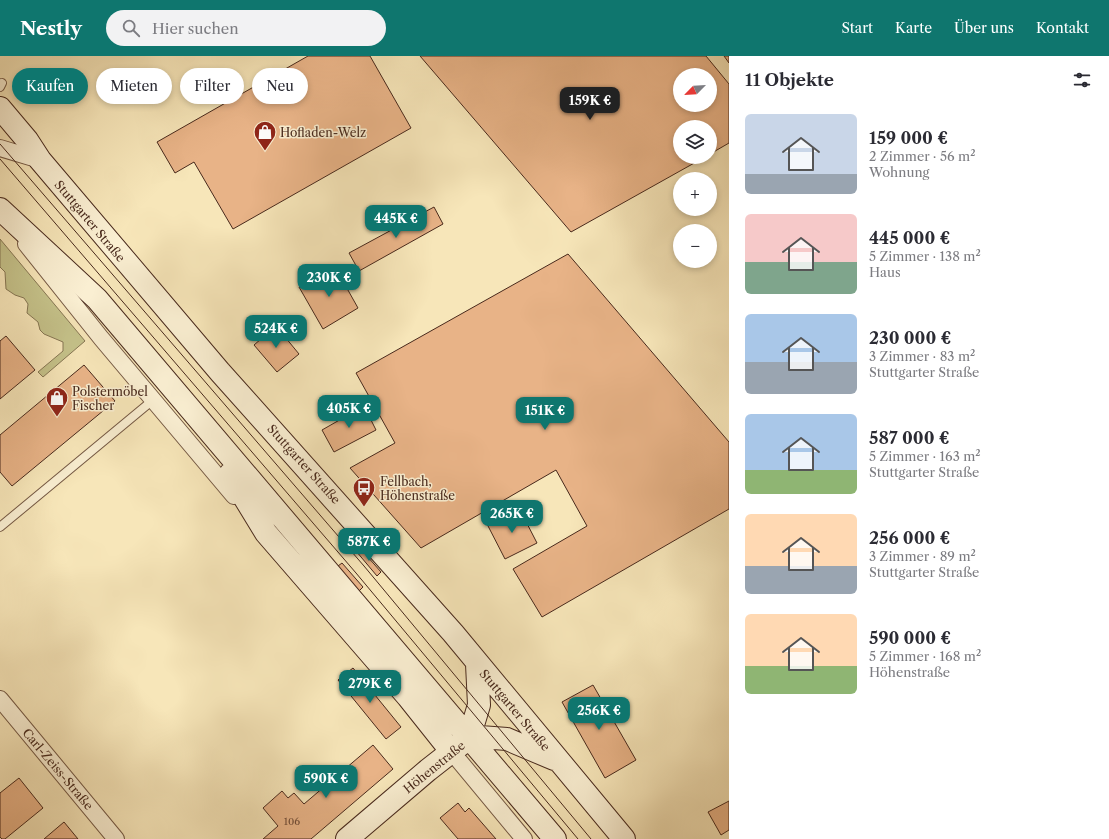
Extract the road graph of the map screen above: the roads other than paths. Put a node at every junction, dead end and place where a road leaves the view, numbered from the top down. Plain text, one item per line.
1 (0, 108) edge
2 (0, 148) edge
3 (40, 160) junction
4 (0, 210) edge
5 (153, 400) junction
6 (188, 405) junction
7 (0, 527) edge
8 (266, 533) junction
9 (477, 664) junction
10 (0, 699) edge
11 (469, 738) junction
12 (451, 751) junction
13 (557, 760) junction
14 (116, 839) edge
15 (347, 839) edge
16 (524, 839) edge
17 (555, 839) edge
18 (624, 839) edge

1 - 3 main road, Stuttgarter Straße
2 - 3 street
3 - 9 main road, Stuttgarter Straße
4 - 5 street
4 - 6 main road
5 - 7 lane
5 - 8 street
6 - 8 main road
6 - 11 main road
8 - 12 main road
9 - 11 main road
9 - 13 main road, Stuttgarter Straße
10 - 14 street, Carl-Zeiss-Straße
11 - 12 main road, Höhenstraße
11 - 13 main road, Höhenstraße
11 - 17 main road
12 - 15 main road, Höhenstraße
12 - 16 street
13 - 18 main road, Stuttgarter Straße

